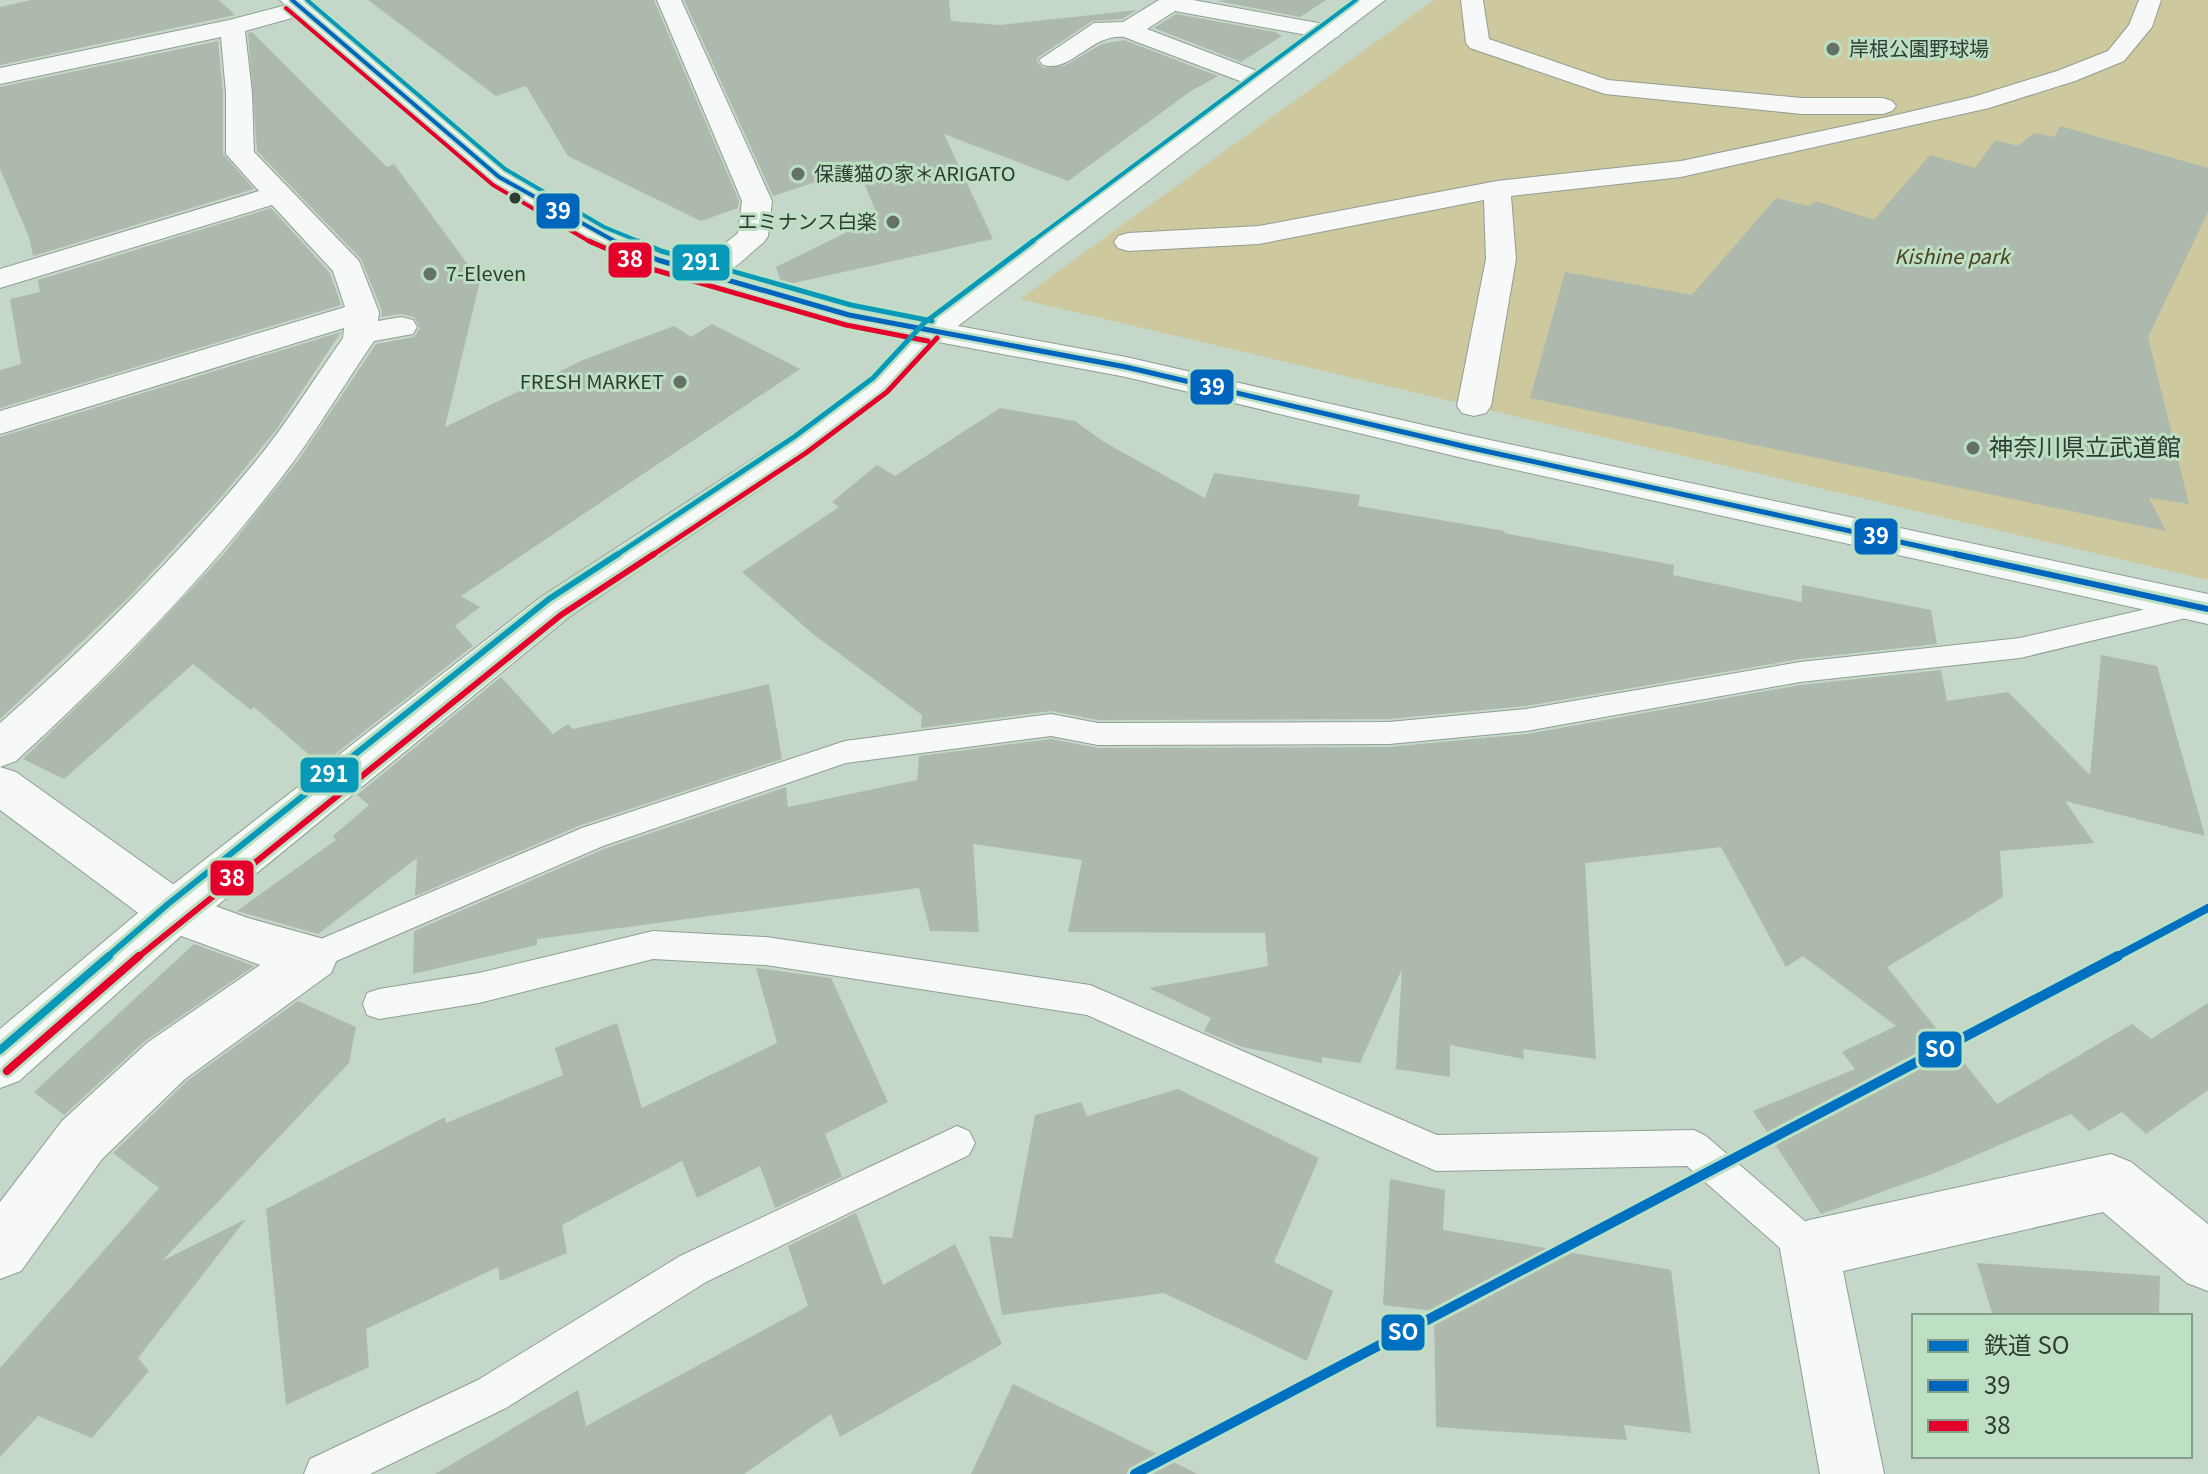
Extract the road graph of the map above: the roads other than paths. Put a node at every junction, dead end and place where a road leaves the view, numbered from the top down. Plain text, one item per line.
1 (669, 0) edge
2 (1373, 0) edge
3 (1472, 0) edge
4 (2150, 0) edge
5 (297, 4) edge
6 (232, 27) junction
7 (1128, 30) junction
8 (1329, 32) junction
9 (1052, 60) dead end
10 (0, 76) edge
11 (1261, 81) junction
12 (1925, 116) junction
13 (1497, 189) junction
14 (279, 194) junction
15 (1128, 242) dead end
16 (705, 273) junction
17 (0, 279) edge
18 (361, 323) junction
19 (401, 327) dead end
20 (930, 331) junction
21 (1474, 406) dead end
22 (0, 423) edge
23 (2201, 608) edge
24 (0, 749) edge
25 (0, 785) edge
26 (174, 912) junction
27 (313, 957) junction
28 (379, 1004) dead end
29 (0, 1063) edge
30 (957, 1143) dead end
31 (1809, 1249) junction
32 (0, 1250) edge
33 (2208, 1262) edge
34 (325, 1474) edge
35 (1852, 1474) edge

1 - 16 street
2 - 8 street
3 - 12 street
4 - 12 street
5 - 6 street
5 - 16 street
6 - 10 street
6 - 14 street
7 - 8 street
7 - 9 street
7 - 11 street
8 - 11 street
11 - 20 street
12 - 13 street
13 - 15 street
13 - 21 street
14 - 17 street
14 - 18 street
16 - 20 street
18 - 19 street
18 - 22 street
18 - 24 street
20 - 23 street
20 - 26 street
23 - 27 lane
25 - 26 street
26 - 27 street
26 - 29 street
27 - 32 street
28 - 31 lane
30 - 34 lane
31 - 33 street
31 - 35 street

